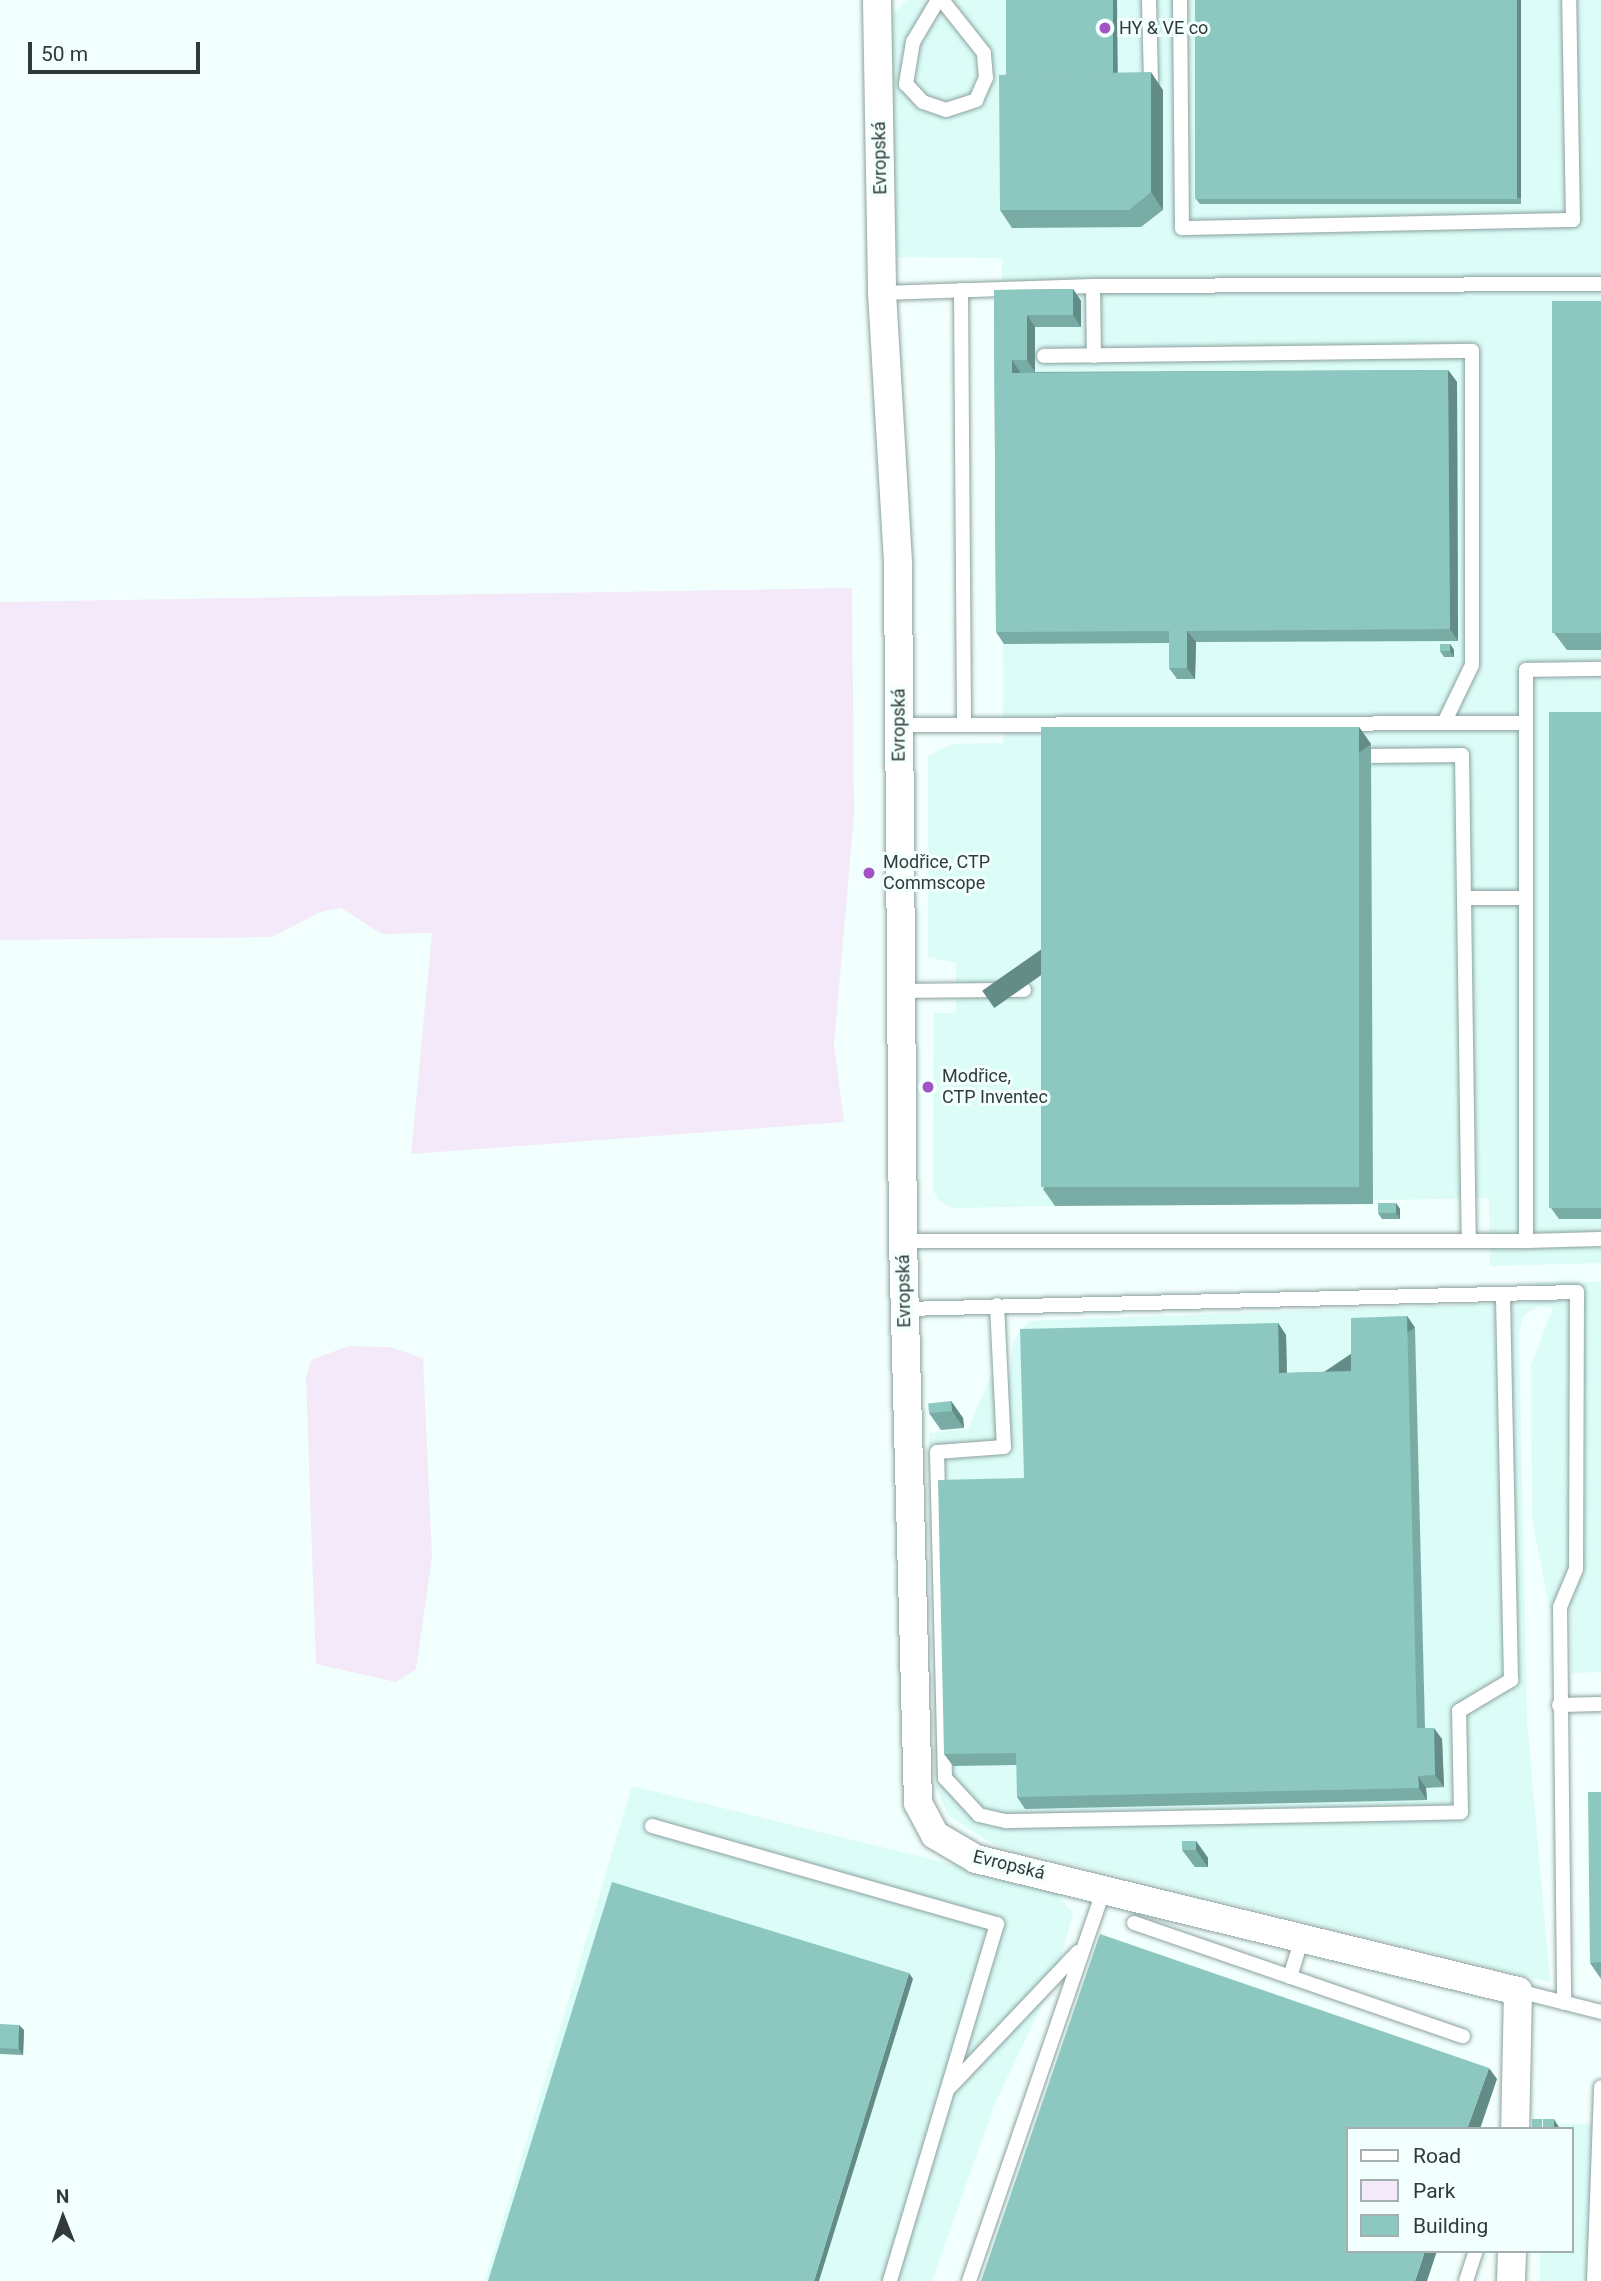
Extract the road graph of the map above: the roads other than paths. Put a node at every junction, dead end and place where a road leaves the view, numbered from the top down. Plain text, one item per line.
1 (877, 0) edge
2 (940, 0) edge
3 (1149, 0) edge
4 (1180, 0) edge
5 (1569, 0) edge
6 (1151, 81) edge
7 (1601, 284) edge
8 (1093, 286) junction
9 (961, 290) junction
10 (882, 293) junction
11 (1044, 356) dead end
12 (1094, 356) junction
13 (1601, 669) edge
14 (964, 723) junction
15 (1444, 723) junction
16 (1526, 723) junction
17 (899, 725) junction
18 (1371, 755) dead end
19 (1464, 898) junction
20 (1526, 898) junction
21 (1024, 990) dead end
22 (901, 991) junction
23 (1601, 1239) edge
24 (903, 1241) junction
25 (1469, 1241) junction
26 (1526, 1241) junction
27 (1503, 1294) junction
28 (997, 1305) junction
29 (905, 1308) junction
30 (1601, 1704) edge
31 (1559, 1705) junction
32 (652, 1826) dead end
33 (1104, 1888) junction
34 (1134, 1923) dead end
35 (1303, 1938) junction
36 (1082, 1949) junction
37 (1290, 1977) junction
38 (1518, 1992) junction
39 (1564, 2003) junction
40 (1601, 2012) edge
41 (1463, 2036) dead end
42 (1601, 2087) edge
43 (947, 2091) junction
44 (1515, 2127) edge
45 (1475, 2253) edge
46 (1512, 2253) edge
47 (890, 2281) edge
48 (969, 2281) edge
49 (1466, 2281) edge
50 (1511, 2281) edge
51 (1594, 2281) edge

1 - 10 street, Evropská
2 - 2 lane
3 - 6 lane
4 - 5 lane
7 - 8 lane
8 - 9 lane
8 - 12 lane
9 - 10 lane
9 - 14 lane
10 - 17 street, Evropská
11 - 12 lane
12 - 15 lane
13 - 16 lane
14 - 15 lane
14 - 17 lane
15 - 16 lane
16 - 20 lane
17 - 22 street, Evropská
18 - 19 lane
19 - 20 lane
19 - 25 lane
20 - 26 lane
21 - 22 lane
22 - 24 street, Evropská
23 - 26 lane
24 - 25 lane
24 - 29 street, Evropská
25 - 26 lane
27 - 28 lane
27 - 28 lane
27 - 31 lane
28 - 29 lane
29 - 33 street, Evropská
30 - 31 lane
31 - 39 lane
32 - 43 lane
33 - 35 street, Evropská
33 - 36 lane
34 - 37 lane
35 - 37 lane
35 - 38 street, Evropská
36 - 43 lane
36 - 48 lane
37 - 41 lane
38 - 39 lane
38 - 44 street
39 - 40 lane
42 - 51 lane
43 - 47 lane
45 - 49 lane
46 - 50 street

